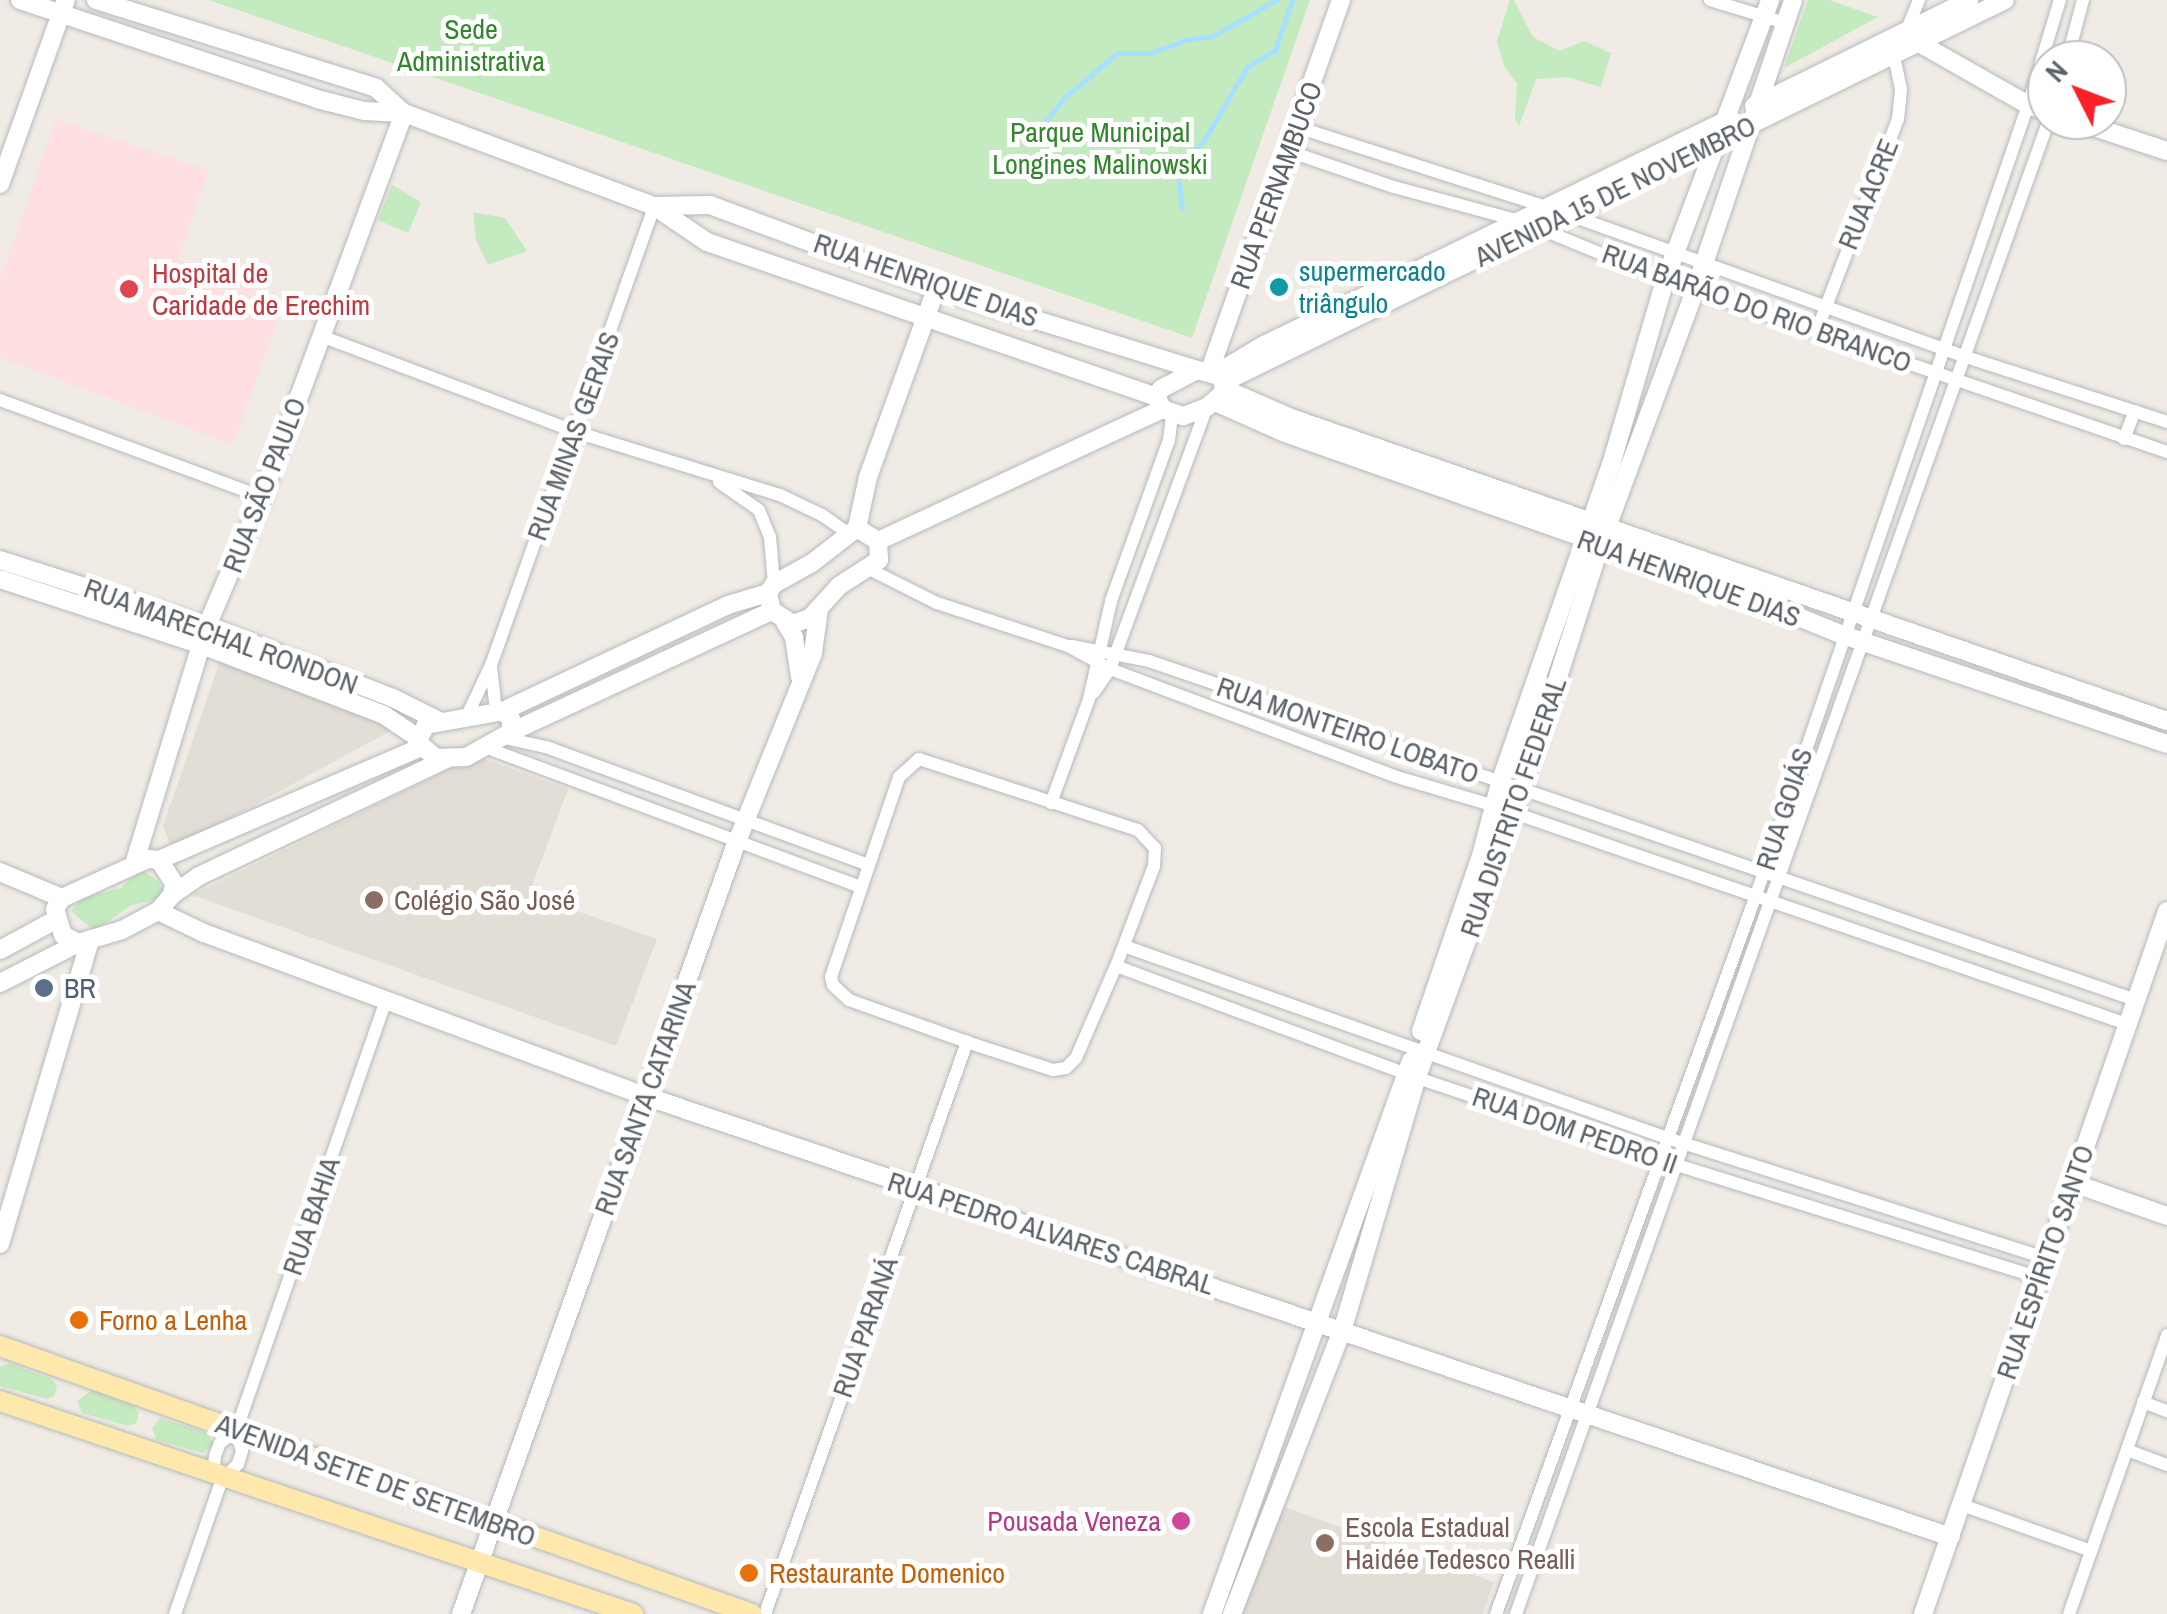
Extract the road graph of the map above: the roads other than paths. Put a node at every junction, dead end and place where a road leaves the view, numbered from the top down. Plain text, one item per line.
1 (20, 0) edge
2 (96, 0) edge
3 (1342, 0) edge
4 (1710, 0) edge
5 (1793, 0) edge
6 (1919, 0) edge
7 (1969, 0) edge
8 (2006, 0) edge
9 (2060, 0) edge
10 (2083, 0) edge
11 (63, 7) edge
12 (1766, 9) edge
13 (1786, 23) junction
14 (1911, 39) junction
15 (2048, 40) edge
16 (2072, 40) edge
17 (1894, 55) junction
18 (1759, 104) junction
19 (2027, 104) edge
20 (2027, 108) edge
21 (404, 113) junction
22 (1727, 120) junction
23 (1752, 123) junction
24 (1297, 127) junction
25 (2127, 138) edge
26 (2042, 140) edge
27 (1718, 141) junction
28 (2167, 151) edge
29 (1288, 152) junction
30 (1401, 162) junction
31 (0, 184) edge
32 (1394, 187) junction
33 (654, 206) junction
34 (1550, 208) junction
35 (1991, 212) junction
36 (1568, 215) junction
37 (2011, 220) junction
38 (1533, 225) junction
39 (1674, 255) junction
40 (1704, 263) junction
41 (1665, 280) junction
42 (936, 289) junction
43 (1694, 290) junction
44 (1823, 304) junction
45 (926, 317) junction
46 (1817, 330) junction
47 (321, 336) junction
48 (1942, 349) junction
49 (1963, 356) junction
50 (1935, 372) junction
51 (1956, 378) junction
52 (1214, 385) junction
53 (0, 400) edge
54 (1164, 407) junction
55 (2135, 411) junction
56 (2167, 422) edge
57 (576, 432) junction
58 (2124, 439) junction
59 (2167, 452) edge
60 (708, 476) junction
61 (1894, 493) junction
62 (262, 497) junction
63 (1912, 498) junction
64 (1600, 523) junction
65 (852, 530) junction
66 (878, 540) junction
67 (1593, 543) junction
68 (0, 560) edge
69 (1733, 568) junction
70 (869, 569) junction
71 (0, 579) edge
72 (1727, 588) junction
73 (775, 602) junction
74 (1851, 608) junction
75 (819, 609) junction
76 (1869, 617) junction
77 (694, 620) junction
78 (205, 636) junction
79 (1851, 638) junction
80 (704, 644) junction
81 (1068, 646) junction
82 (1099, 648) junction
83 (1115, 653) junction
84 (1096, 663) junction
85 (491, 664) junction
86 (1110, 669) junction
87 (800, 676) junction
88 (2050, 680) junction
89 (1089, 698) junction
90 (2044, 702) junction
91 (499, 711) junction
92 (465, 720) junction
93 (439, 721) junction
94 (2167, 721) edge
95 (508, 735) junction
96 (419, 742) junction
97 (2167, 744) edge
98 (487, 748) junction
99 (1802, 752) junction
100 (446, 759) junction
101 (1820, 759) junction
102 (1500, 783) junction
103 (1522, 790) junction
104 (680, 797) junction
105 (1051, 804) junction
106 (1494, 806) junction
107 (1513, 813) junction
108 (746, 819) junction
109 (672, 820) junction
110 (736, 844) junction
111 (159, 860) junction
112 (136, 861) junction
113 (869, 865) junction
114 (0, 872) edge
115 (1762, 875) junction
116 (1780, 881) junction
117 (861, 887) junction
118 (172, 895) junction
119 (1756, 896) junction
120 (62, 898) junction
121 (1772, 902) junction
122 (2167, 910) edge
123 (158, 911) junction
124 (57, 919) junction
125 (84, 941) junction
126 (8, 946) edge
127 (1124, 946) junction
128 (2161, 949) edge
129 (1116, 966) junction
130 (18, 974) junction
131 (0, 983) edge
132 (386, 1000) junction
133 (2136, 1000) junction
134 (1724, 1003) junction
135 (2127, 1024) junction
136 (967, 1042) junction
137 (1420, 1052) junction
138 (1412, 1076) junction
139 (645, 1096) junction
140 (1667, 1138) junction
141 (1684, 1143) junction
142 (1660, 1160) junction
143 (1677, 1165) junction
144 (2073, 1183) junction
145 (913, 1188) junction
146 (2167, 1216) edge
147 (0, 1244) edge
148 (2046, 1258) junction
149 (1622, 1271) junction
150 (1636, 1276) junction
151 (2039, 1278) junction
152 (1318, 1320) junction
153 (1342, 1328) junction
154 (2167, 1335) edge
155 (0, 1346) edge
156 (0, 1400) edge
157 (2144, 1402) junction
158 (1582, 1411) junction
159 (2167, 1411) edge
160 (236, 1430) junction
161 (2127, 1450) junction
162 (2167, 1465) edge
163 (222, 1479) junction
164 (1962, 1505) junction
165 (494, 1522) junction
166 (1951, 1537) junction
167 (2091, 1551) junction
168 (480, 1560) junction
169 (1509, 1580) junction
170 (1526, 1586) junction
171 (175, 1614) edge
172 (461, 1614) edge
173 (633, 1614) edge
174 (752, 1614) edge
175 (765, 1614) edge
176 (1212, 1614) edge
177 (1232, 1614) edge
178 (1496, 1614) edge
179 (1516, 1614) edge
180 (1923, 1614) edge
181 (2069, 1614) edge

1 - 11 street, RUA HENRIQUE DIAS
2 - 21 street, RUA HENRIQUE DIAS
3 - 24 street, RUA PERNAMBUCO
4 - 12 street
5 - 13 street, RUA DISTRITO FEDERAL
6 - 14 street
7 - 14 street, AVENIDA 15 DE NOVEMBRO
8 - 14 street, AVENIDA 15 DE NOVEMBRO
9 - 15 street, RUA GOIÁS
10 - 16 street
11 - 21 street, RUA HENRIQUE DIAS
11 - 31 street
12 - 13 street
12 - 22 street, RUA DISTRITO FEDERAL
13 - 18 street, RUA DISTRITO FEDERAL
14 - 17 street, AVENIDA 15 DE NOVEMBRO
14 - 18 street, AVENIDA 15 DE NOVEMBRO
14 - 19 street
17 - 23 street, AVENIDA 15 DE NOVEMBRO
17 - 44 street, RUA ACRE
18 - 22 street, AVENIDA 15 DE NOVEMBRO
18 - 23 street, RUA DISTRITO FEDERAL
20 - 35 street, RUA GOIÁS
21 - 33 street, RUA HENRIQUE DIAS
21 - 47 street, RUA SÃO PAULO
22 - 27 street, RUA DISTRITO FEDERAL
22 - 34 street, AVENIDA 15 DE NOVEMBRO
23 - 27 street, AVENIDA 15 DE NOVEMBRO
23 - 40 street, RUA DISTRITO FEDERAL
24 - 29 street, RUA PERNAMBUCO
24 - 30 street, RUA BARÃO DO RIO BRANCO
25 - 28 street
26 - 37 street, RUA GOIÁS
27 - 36 street, AVENIDA 15 DE NOVEMBRO
27 - 39 street, RUA DISTRITO FEDERAL
29 - 32 street, RUA BARÃO DO RIO BRANCO
29 - 52 street, RUA PERNAMBUCO
30 - 32 street
30 - 34 street, RUA BARÃO DO RIO BRANCO
32 - 38 street, RUA BARÃO DO RIO BRANCO
33 - 42 street, RUA HENRIQUE DIAS
33 - 45 street, RUA HENRIQUE DIAS
33 - 57 street, RUA MINAS GERAIS
34 - 36 street, RUA BARÃO DO RIO BRANCO
34 - 38 street, AVENIDA 15 DE NOVEMBRO
35 - 37 street
35 - 48 street, RUA GOIÁS
36 - 38 street, AVENIDA 15 DE NOVEMBRO
36 - 39 street, RUA BARÃO DO RIO BRANCO
37 - 49 street, RUA GOIÁS
38 - 41 street, RUA BARÃO DO RIO BRANCO
38 - 52 street, AVENIDA 15 DE NOVEMBRO
39 - 40 street, RUA BARÃO DO RIO BRANCO
39 - 41 street, RUA DISTRITO FEDERAL
40 - 43 street, RUA DISTRITO FEDERAL
40 - 44 street, RUA BARÃO DO RIO BRANCO
41 - 43 street, RUA BARÃO DO RIO BRANCO
41 - 64 street, RUA DISTRITO FEDERAL
42 - 45 street
42 - 52 street, RUA HENRIQUE DIAS
43 - 46 street, RUA BARÃO DO RIO BRANCO
43 - 64 street, RUA DISTRITO FEDERAL
44 - 46 street, RUA ACRE
44 - 48 street, RUA BARÃO DO RIO BRANCO
45 - 54 street, RUA HENRIQUE DIAS
45 - 65 street
46 - 50 street, RUA BARÃO DO RIO BRANCO
47 - 57 street
47 - 62 street, RUA SÃO PAULO
48 - 49 street, RUA BARÃO DO RIO BRANCO
48 - 50 street, RUA GOIÁS
49 - 51 street, RUA GOIÁS
49 - 55 street, RUA BARÃO DO RIO BRANCO
50 - 51 street, RUA BARÃO DO RIO BRANCO
50 - 61 street, RUA GOIÁS
51 - 58 street, RUA BARÃO DO RIO BRANCO
51 - 63 street, RUA GOIÁS
52 - 54 street, AVENIDA 15 DE NOVEMBRO
52 - 54 street, AVENIDA 15 DE NOVEMBRO
52 - 64 street, RUA HENRIQUE DIAS
52 - 67 street, RUA HENRIQUE DIAS
52 - 83 street, RUA PERNAMBUCO
53 - 62 street
54 - 66 street, AVENIDA 15 DE NOVEMBRO
54 - 82 street, RUA PERNAMBUCO
55 - 56 street, RUA BARÃO DO RIO BRANCO
55 - 58 street
57 - 60 street
57 - 85 street, RUA MINAS GERAIS
58 - 59 street, RUA BARÃO DO RIO BRANCO
60 - 65 street
60 - 73 street
61 - 63 street
61 - 74 street, RUA GOIÁS
62 - 78 street, RUA SÃO PAULO
63 - 76 street, RUA GOIÁS
64 - 67 street, RUA DISTRITO FEDERAL
64 - 69 street, RUA HENRIQUE DIAS
65 - 66 street
65 - 73 street
66 - 70 street
67 - 72 street, RUA HENRIQUE DIAS
67 - 102 street, RUA DISTRITO FEDERAL
67 - 103 street, RUA DISTRITO FEDERAL
68 - 78 street, RUA MARECHAL RONDON
69 - 72 street
69 - 74 street, RUA HENRIQUE DIAS
70 - 75 street
70 - 81 street, RUA MONTEIRO LOBATO
71 - 78 street, RUA MARECHAL RONDON
72 - 79 street, RUA HENRIQUE DIAS
73 - 75 street
73 - 77 street
73 - 80 street
73 - 87 street
74 - 76 street, RUA HENRIQUE DIAS
74 - 79 street, RUA GOIÁS
75 - 87 street, RUA SANTA CATARINA
76 - 79 street, RUA GOIÁS
76 - 88 street, RUA HENRIQUE DIAS
77 - 80 street
77 - 91 street
78 - 93 street, RUA MARECHAL RONDON
78 - 96 street, RUA MARECHAL RONDON
78 - 112 street, RUA SÃO PAULO
79 - 90 street, RUA HENRIQUE DIAS
79 - 99 street, RUA GOIÁS
79 - 101 street, RUA GOIÁS
80 - 95 street
81 - 82 street, RUA MONTEIRO LOBATO
81 - 84 street, RUA MONTEIRO LOBATO
82 - 83 street, RUA MONTEIRO LOBATO
82 - 84 street, RUA PERNAMBUCO
83 - 86 street, RUA PERNAMBUCO
83 - 102 street, RUA MONTEIRO LOBATO
84 - 86 street, RUA MONTEIRO LOBATO
84 - 89 street, RUA PERNAMBUCO
85 - 91 street, RUA MINAS GERAIS
85 - 92 street, RUA MINAS GERAIS
86 - 89 street, RUA PERNAMBUCO
86 - 106 street, RUA MONTEIRO LOBATO
87 - 108 street, RUA SANTA CATARINA
88 - 90 street
88 - 94 street, RUA HENRIQUE DIAS
89 - 105 street, RUA PERNAMBUCO
90 - 97 street, RUA HENRIQUE DIAS
91 - 92 street
91 - 95 street
92 - 93 street
93 - 96 street
95 - 98 street
95 - 104 street
96 - 100 street
96 - 111 street
98 - 100 street
98 - 109 street
99 - 101 street
99 - 115 street, RUA GOIÁS
100 - 118 street
101 - 116 street, RUA GOIÁS
102 - 103 street, RUA MONTEIRO LOBATO
102 - 106 street, RUA DISTRITO FEDERAL
103 - 107 street, RUA DISTRITO FEDERAL
103 - 115 street, RUA MONTEIRO LOBATO
104 - 108 street
104 - 109 street
105 - 113 street
105 - 127 street
106 - 107 street, RUA MONTEIRO LOBATO
106 - 137 street, RUA DISTRITO FEDERAL
107 - 119 street, RUA MONTEIRO LOBATO
107 - 137 street, RUA DISTRITO FEDERAL
108 - 110 street, RUA SANTA CATARINA
108 - 113 street
109 - 110 street
110 - 117 street
110 - 139 street, RUA SANTA CATARINA
111 - 112 street
111 - 118 street
112 - 120 street
113 - 117 street
114 - 120 street
115 - 116 street, RUA MONTEIRO LOBATO
115 - 119 street, RUA GOIÁS
116 - 121 street, RUA GOIÁS
116 - 133 street, RUA MONTEIRO LOBATO
117 - 136 street
118 - 123 street
119 - 121 street, RUA MONTEIRO LOBATO
119 - 134 street, RUA GOIÁS
120 - 124 street
121 - 134 street, RUA GOIÁS
121 - 135 street, RUA MONTEIRO LOBATO
122 - 128 street, RUA ESPÍRITO SANTO
123 - 125 street
123 - 132 street, RUA PEDRO ALVARES CABRAL
124 - 125 street
124 - 126 street
125 - 130 street
125 - 147 street
126 - 130 street
127 - 129 street
127 - 137 street, RUA DOM PEDRO II
128 - 133 street, RUA ESPÍRITO SANTO
129 - 136 street
129 - 138 street, RUA DOM PEDRO II
130 - 131 street
132 - 139 street, RUA PEDRO ALVARES CABRAL
132 - 160 street, RUA BAHIA
133 - 135 street, RUA ESPÍRITO SANTO
134 - 140 street, RUA GOIÁS
134 - 141 street, RUA GOIÁS
135 - 144 street, RUA ESPÍRITO SANTO
136 - 145 street, RUA PARANÁ
137 - 138 street, RUA DISTRITO FEDERAL
137 - 140 street, RUA DOM PEDRO II
138 - 142 street, RUA DOM PEDRO II
138 - 152 street, RUA DISTRITO FEDERAL
138 - 153 street, RUA DISTRITO FEDERAL
139 - 145 street, RUA PEDRO ALVARES CABRAL
139 - 165 street, RUA SANTA CATARINA
140 - 141 street, RUA DOM PEDRO II
140 - 142 street, RUA GOIÁS
141 - 143 street, RUA GOIÁS
141 - 148 street, RUA DOM PEDRO II
142 - 143 street, RUA DOM PEDRO II
142 - 149 street, RUA GOIÁS
143 - 150 street, RUA GOIÁS
143 - 151 street, RUA DOM PEDRO II
144 - 146 street
144 - 148 street, RUA ESPÍRITO SANTO
145 - 152 street, RUA PEDRO ALVARES CABRAL
145 - 175 street, RUA PARANÁ
148 - 151 street, RUA ESPÍRITO SANTO
149 - 150 street
149 - 158 street, RUA GOIÁS
150 - 158 street, RUA GOIÁS
151 - 164 street, RUA ESPÍRITO SANTO
152 - 153 street, RUA PEDRO ALVARES CABRAL
152 - 176 street, RUA DISTRITO FEDERAL
153 - 158 street, RUA PEDRO ALVARES CABRAL
153 - 177 street, RUA DISTRITO FEDERAL
154 - 157 street
155 - 160 main road, AVENIDA SETE DE SETEMBRO
156 - 163 main road, AVENIDA SETE DE SETEMBRO
157 - 159 street
157 - 161 street
158 - 166 street, RUA PEDRO ALVARES CABRAL
158 - 169 street, RUA GOIÁS
158 - 170 street, RUA GOIÁS
160 - 163 street
160 - 163 street
160 - 165 main road, AVENIDA SETE DE SETEMBRO
161 - 162 street
161 - 167 street
163 - 168 main road, AVENIDA SETE DE SETEMBRO
163 - 171 street
164 - 166 street, RUA ESPÍRITO SANTO
164 - 167 street
165 - 168 street, RUA SANTA CATARINA
165 - 174 main road, AVENIDA SETE DE SETEMBRO
166 - 180 street, RUA ESPÍRITO SANTO
167 - 181 street
168 - 172 street, RUA SANTA CATARINA
168 - 173 main road, AVENIDA SETE DE SETEMBRO
169 - 170 street
169 - 178 street, RUA GOIÁS
170 - 179 street, RUA GOIÁS

